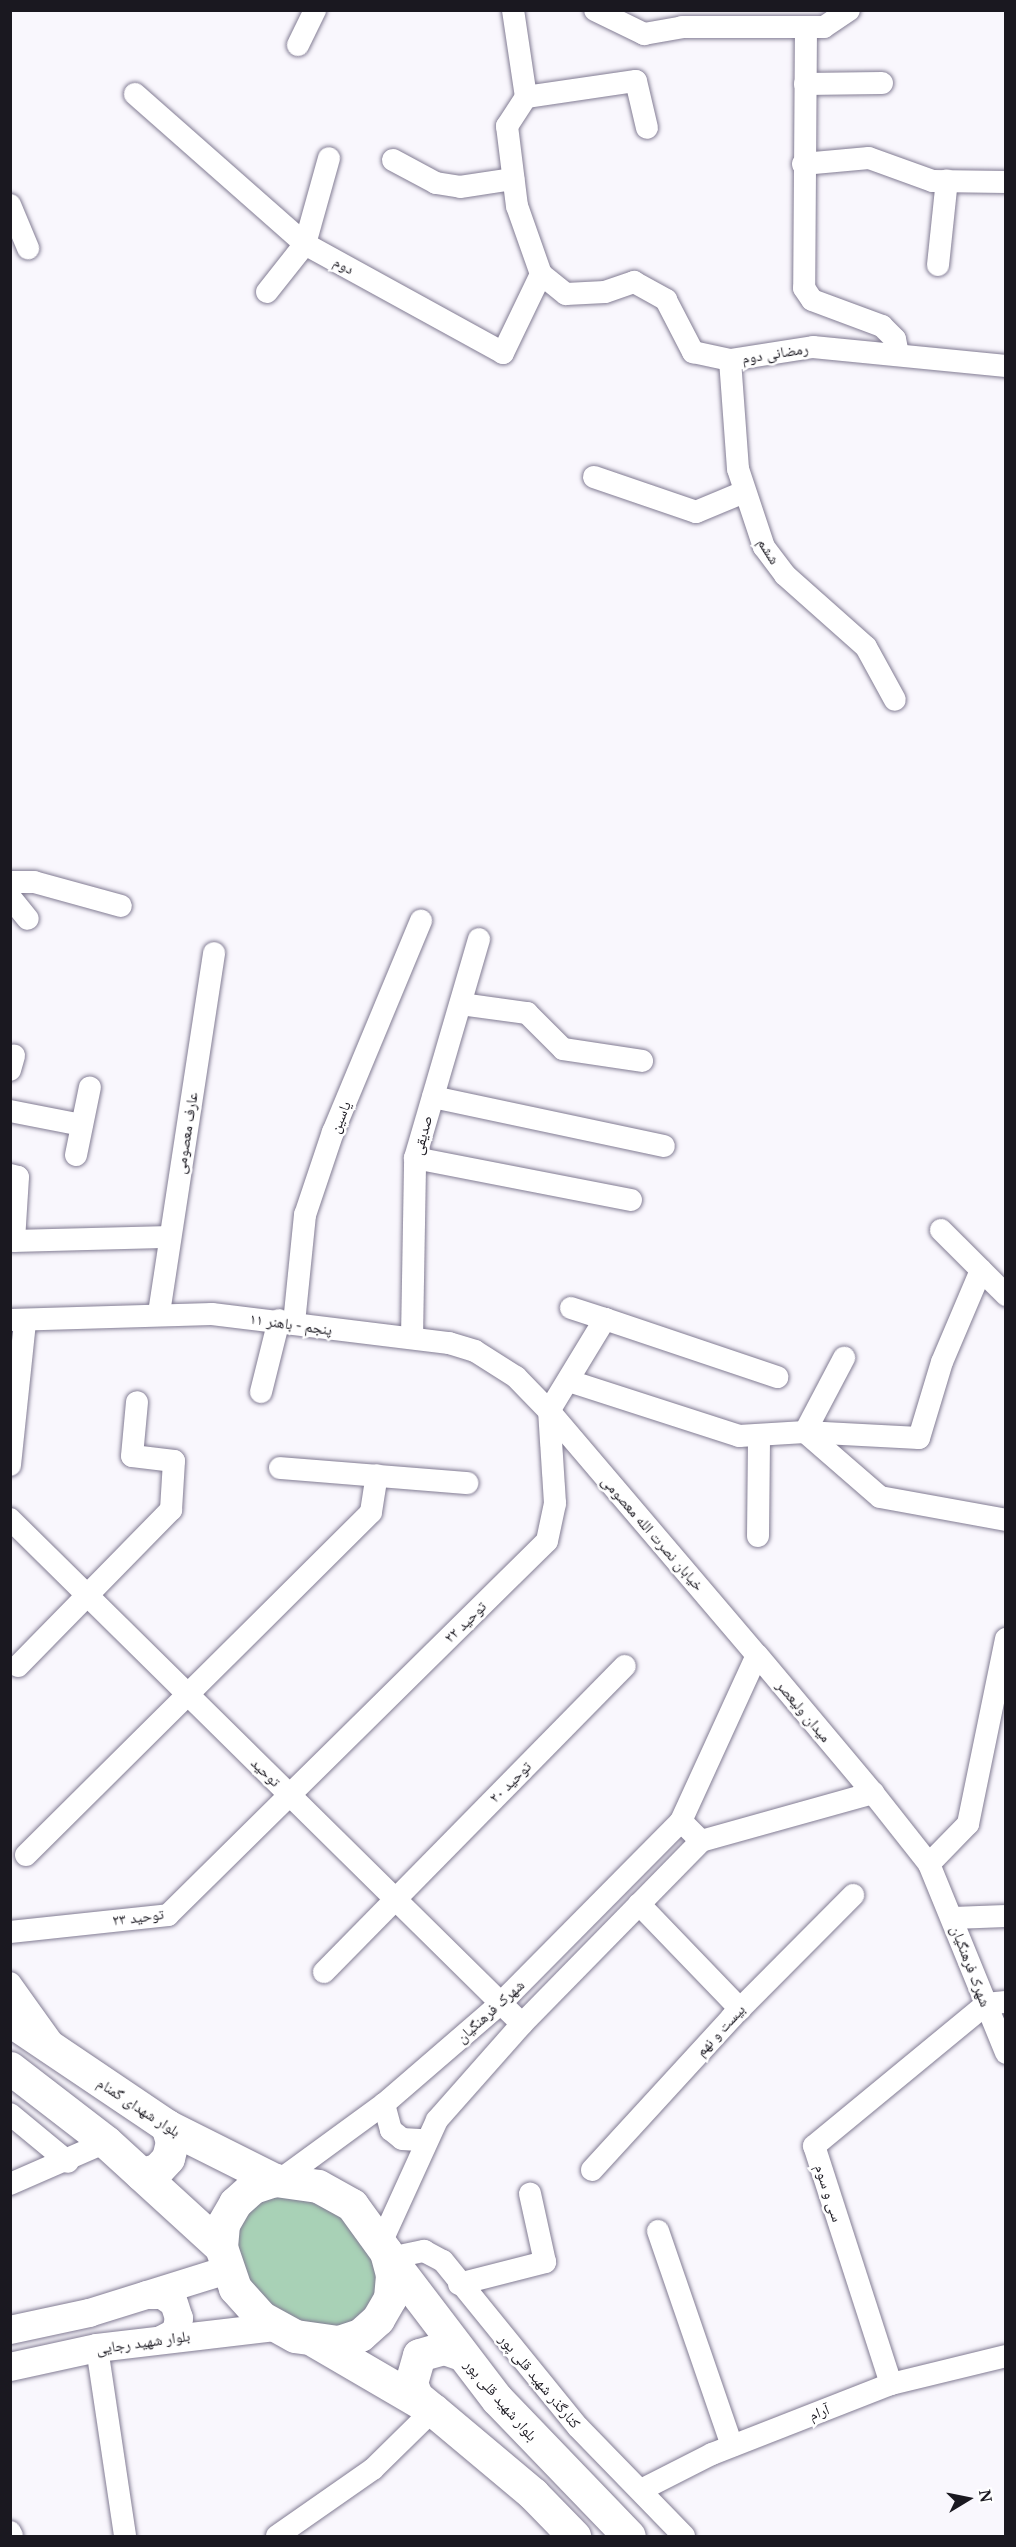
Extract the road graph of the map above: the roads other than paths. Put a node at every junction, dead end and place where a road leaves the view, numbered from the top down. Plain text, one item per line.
1 (315, 10) edge
2 (513, 10) edge
3 (595, 10) edge
4 (849, 10) edge
5 (738, 19) edge
6 (806, 27) junction
7 (298, 45) dead end
8 (882, 83) dead end
9 (805, 84) junction
10 (135, 94) dead end
11 (526, 97) junction
12 (647, 128) dead end
13 (329, 158) dead end
14 (393, 160) dead end
15 (803, 164) junction
16 (513, 178) junction
17 (947, 180) junction
18 (1005, 182) edge
19 (10, 205) edge
20 (305, 244) junction
21 (28, 248) dead end
22 (938, 266) dead end
23 (541, 274) junction
24 (267, 292) dead end
25 (898, 355) junction
26 (730, 360) junction
27 (1005, 366) edge
28 (594, 477) dead end
29 (744, 492) junction
30 (895, 700) dead end
31 (10, 882) edge
32 (10, 897) edge
33 (121, 906) dead end
34 (28, 919) dead end
35 (421, 921) dead end
36 (479, 939) dead end
37 (214, 953) dead end
38 (461, 1004) junction
39 (642, 1061) dead end
40 (90, 1087) dead end
41 (433, 1097) junction
42 (10, 1111) edge
43 (82, 1125) junction
44 (664, 1146) dead end
45 (76, 1155) dead end
46 (415, 1158) junction
47 (10, 1175) edge
48 (631, 1200) dead end
49 (941, 1230) dead end
50 (170, 1237) junction
51 (981, 1270) junction
52 (1005, 1295) edge
53 (571, 1308) dead end
54 (159, 1312) junction
55 (605, 1319) junction
56 (18, 1321) edge
57 (287, 1322) junction
58 (412, 1338) junction
59 (844, 1358) dead end
60 (777, 1377) dead end
61 (569, 1381) junction
62 (261, 1392) dead end
63 (137, 1401) dead end
64 (549, 1412) junction
65 (805, 1432) junction
66 (759, 1436) junction
67 (11, 1460) edge
68 (10, 1466) edge
69 (280, 1468) dead end
70 (377, 1475) junction
71 (467, 1482) dead end
72 (10, 1520) edge
73 (1005, 1520) edge
74 (758, 1536) dead end
75 (87, 1595) junction
76 (1005, 1639) edge
77 (757, 1655) junction
78 (18, 1666) dead end
79 (625, 1666) dead end
80 (186, 1692) junction
81 (873, 1792) junction
82 (290, 1795) junction
83 (681, 1821) junction
84 (701, 1841) junction
85 (26, 1855) dead end
86 (929, 1864) junction
87 (853, 1895) dead end
88 (395, 1898) junction
89 (639, 1904) junction
90 (1005, 1916) edge
91 (953, 1918) junction
92 (10, 1932) edge
93 (324, 1972) dead end
94 (10, 1983) edge
95 (501, 2003) junction
96 (996, 2003) edge
97 (740, 2009) junction
98 (10, 2020) edge
99 (522, 2024) junction
100 (1005, 2053) edge
101 (60, 2054) junction
102 (10, 2068) edge
103 (384, 2104) junction
104 (10, 2114) edge
105 (167, 2126) junction
106 (424, 2140) junction
107 (106, 2142) junction
108 (68, 2162) junction
109 (592, 2170) dead end
110 (141, 2174) junction
111 (278, 2180) junction
112 (10, 2184) edge
113 (530, 2194) dead end
114 (658, 2231) dead end
115 (385, 2251) junction
116 (224, 2258) junction
117 (459, 2284) junction
118 (147, 2295) junction
119 (277, 2327) junction
120 (10, 2330) edge
121 (163, 2340) junction
122 (315, 2341) junction
123 (97, 2348) junction
124 (461, 2354) junction
125 (1005, 2356) edge
126 (10, 2367) edge
127 (891, 2384) junction
128 (431, 2409) junction
129 (732, 2446) junction
130 (641, 2490) junction
131 (125, 2536) edge
132 (277, 2536) edge
133 (574, 2536) edge
134 (629, 2536) edge
135 (684, 2536) edge

1 - 7 street
2 - 11 street
3 - 5 street
4 - 6 street
5 - 6 street
6 - 9 street
8 - 9 street
9 - 15 street
10 - 20 street, دوم
11 - 12 street
11 - 16 street
13 - 20 street
14 - 16 street
15 - 17 street
15 - 25 street
16 - 23 street
17 - 18 street
17 - 22 street
19 - 21 street
20 - 23 street, دوم
20 - 24 street
23 - 26 street, رمضانی دوم
25 - 26 street, رمضانی دوم
25 - 27 street, رمضانی دوم
26 - 29 street, ششم
28 - 29 street
29 - 30 street, ششم
31 - 33 street
32 - 34 street
35 - 57 street, یاسین
36 - 38 street, صدیقی
37 - 50 street, عارف معصومی
38 - 39 street
38 - 41 street, صدیقی
40 - 43 street
41 - 44 street
41 - 46 street, صدیقی
42 - 43 street
43 - 45 street
46 - 48 street
46 - 58 street, صدیقی
47 - 50 street
49 - 51 street
50 - 54 street, عارف معصومی
51 - 52 street
51 - 65 street
53 - 55 street
54 - 56 street, پنجم - باهنر ۱۱
54 - 57 street, پنجم - باهنر ۱۱
55 - 60 street
55 - 61 street
56 - 67 street
57 - 58 street, پنجم - باهنر ۱۱
57 - 62 street, یاسین
58 - 64 street, پنجم - باهنر ۱۱
59 - 65 street
61 - 64 street
61 - 66 street
63 - 75 street
64 - 77 street, خیابان نصرت الله معصومی
64 - 82 street, توحید ۲۲
65 - 66 street
65 - 73 street
66 - 74 street
67 - 68 street
69 - 70 street
70 - 71 street
70 - 80 street
72 - 75 street, توحید
75 - 78 street
75 - 80 street, توحید
76 - 86 street
77 - 81 street, میدان ولیعصر
77 - 83 street
79 - 88 street, توحید ۲۰
80 - 82 street, توحید
80 - 85 street
81 - 84 street
81 - 86 street, شهرک فرهنگیان
82 - 88 street, توحید
82 - 92 street, توحید ۲۳
83 - 84 street
83 - 95 street, شهرک فرهنگیان
84 - 89 street, شهرک فرهنگیان
86 - 91 street, شهرک فرهنگیان
87 - 97 street, بیست و نهم
88 - 93 street, توحید ۲۰
88 - 95 street, توحید
89 - 97 street
89 - 99 street, شهرک فرهنگیان
90 - 91 street
91 - 96 street, شهرک فرهنگیان
94 - 101 street
95 - 99 street, توحید
95 - 103 street, شهرک فرهنگیان
96 - 100 street, شهرک فرهنگیان
96 - 127 street, سی و سوم
97 - 109 street, بیست و نهم
98 - 101 highway, بلوار شهدای گمنام
99 - 106 street, شهرک فرهنگیان
101 - 105 highway, بلوار شهدای گمنام
102 - 107 highway
103 - 106 street
103 - 111 street, شهرک فرهنگیان
104 - 108 street
105 - 110 highway
105 - 111 highway, بلوار شهدای گمنام
106 - 115 street, شهرک فرهنگیان
107 - 108 street
107 - 110 highway
108 - 112 street
110 - 116 highway
111 - 115 highway
111 - 116 highway
113 - 117 street
114 - 129 street
115 - 117 street, کنارگذر شهید قلی پور
115 - 122 highway
115 - 124 highway, بلوار شهید قلی پور
116 - 118 main road
116 - 119 highway
117 - 130 street, کنارگذر شهید قلی پور
118 - 120 main road
118 - 121 main road
119 - 121 main road, بلوار شهید رجایی
119 - 122 highway
121 - 123 main road, بلوار شهید رجایی
122 - 128 highway
123 - 126 main road, بلوار شهید رجایی
123 - 131 street
124 - 128 highway
124 - 134 highway, بلوار شهید قلی پور
125 - 127 street, آرام
127 - 129 street, آرام
128 - 132 street
128 - 133 highway
129 - 130 street, آرام
130 - 135 street, کنارگذر شهید قلی پور

